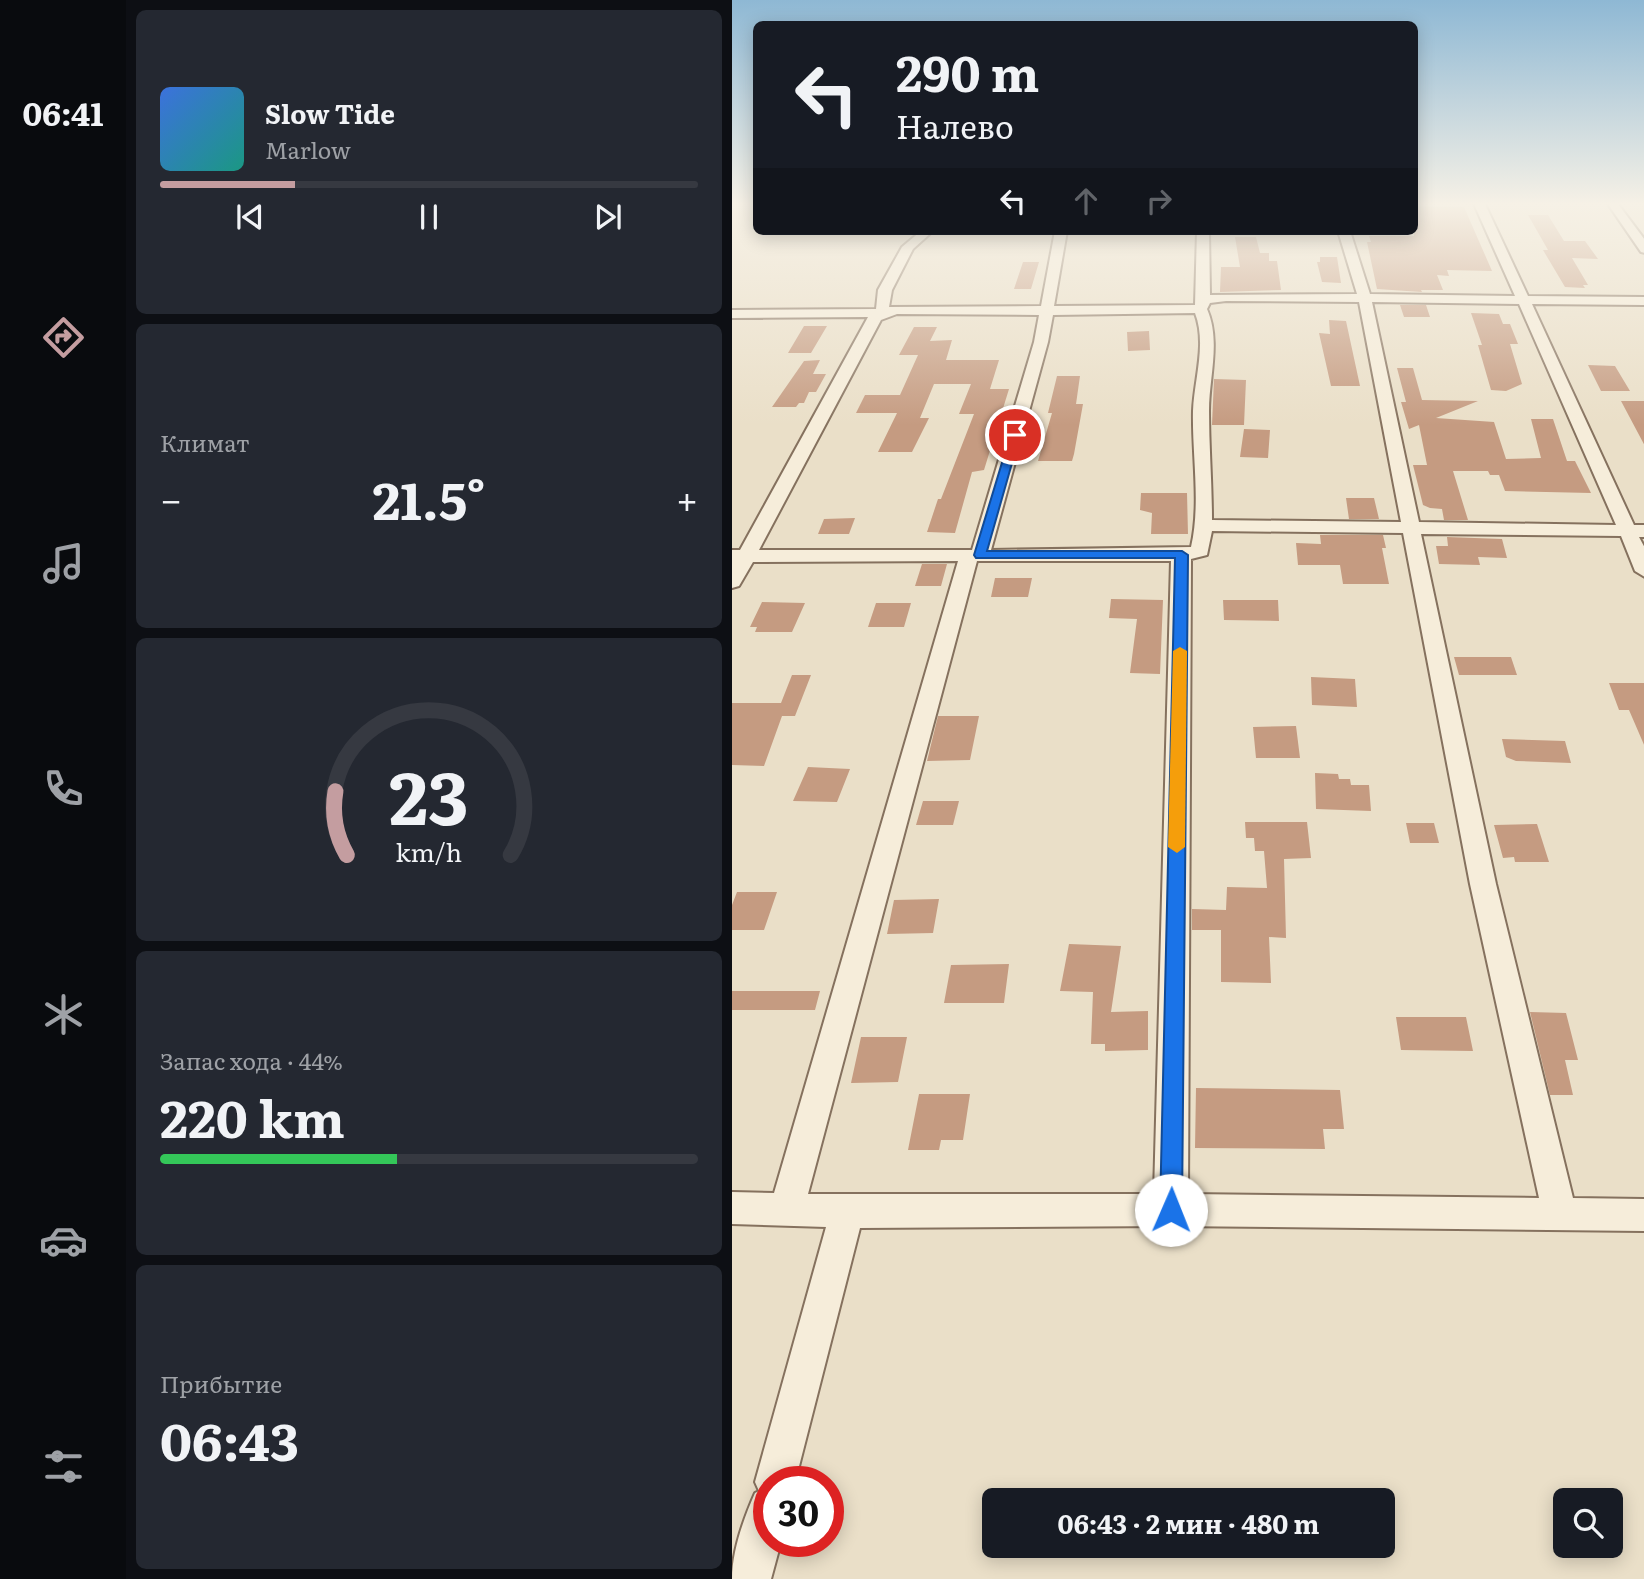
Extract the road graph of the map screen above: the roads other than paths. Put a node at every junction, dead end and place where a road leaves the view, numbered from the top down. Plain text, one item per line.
1 (892, 278) edge
2 (1053, 278) edge
3 (1202, 278) edge
4 (1358, 278) edge
5 (1514, 278) edge
6 (1364, 299) junction
7 (1524, 300) junction
8 (1644, 301) edge
9 (1202, 304) junction
10 (1047, 309) junction
11 (732, 313) edge
12 (882, 313) junction
13 (1203, 525) junction
14 (1409, 527) junction
15 (1635, 531) edge
16 (974, 555) junction
17 (1182, 555) junction
18 (739, 556) edge
19 (1644, 571) edge
20 (732, 582) edge
21 (732, 1208) edge
22 (787, 1208) junction
23 (1171, 1210) junction
24 (847, 1212) junction
25 (1560, 1215) junction
26 (1644, 1215) edge
27 (779, 1466) edge
28 (756, 1557) edge
29 (750, 1579) edge

1 - 12 street
2 - 10 street
3 - 9 street
4 - 6 street
5 - 7 street
6 - 7 street
6 - 9 street
6 - 14 street
7 - 8 street
7 - 15 street
9 - 10 street
9 - 13 street
10 - 12 street
10 - 16 street
11 - 12 street
12 - 18 street
13 - 14 street
13 - 17 street
14 - 15 street
14 - 25 street
15 - 19 street
16 - 17 street
16 - 18 street
16 - 22 street
17 - 23 street
18 - 20 street
21 - 22 street
22 - 24 street
23 - 24 street
23 - 25 street
24 - 27 street
25 - 26 street
28 - 29 street

